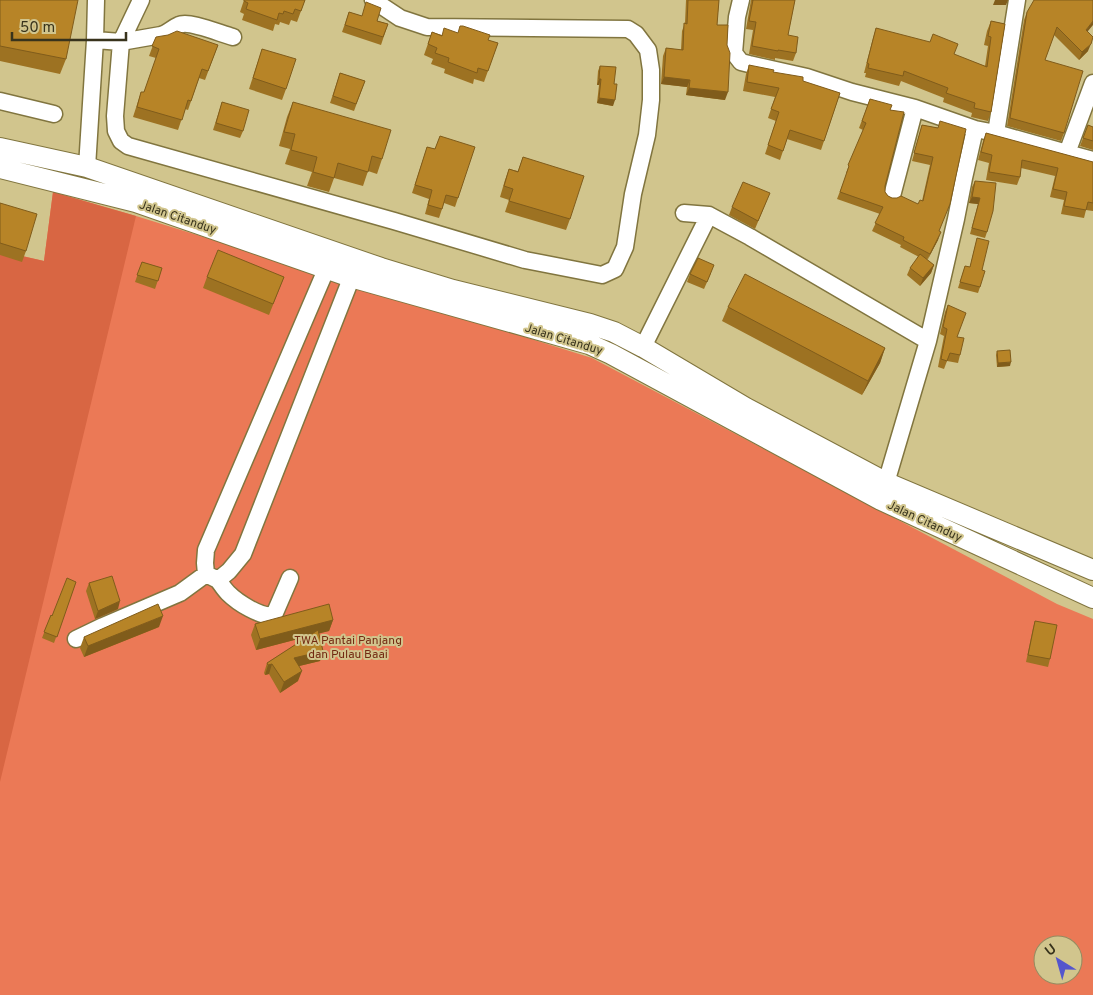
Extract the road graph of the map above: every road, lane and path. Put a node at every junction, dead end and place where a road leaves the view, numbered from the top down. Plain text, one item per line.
1 (96, 0) edge
2 (141, 0) edge
3 (373, 0) edge
4 (741, 0) edge
5 (1016, 0) edge
6 (233, 38) dead end
7 (95, 40) junction
8 (121, 42) junction
9 (1093, 83) edge
10 (0, 101) edge
11 (915, 108) junction
12 (54, 114) dead end
13 (975, 129) junction
14 (996, 133) junction
15 (0, 148) edge
16 (1067, 152) junction
17 (1093, 160) edge
18 (87, 167) junction
19 (0, 168) edge
20 (892, 196) edge
21 (684, 212) dead end
22 (709, 215) junction
23 (330, 260) junction
24 (355, 268) junction
25 (928, 341) junction
26 (643, 347) junction
27 (884, 492) junction
28 (1093, 570) edge
29 (212, 577) junction
30 (290, 578) dead end
31 (1093, 598) edge
32 (76, 639) dead end

1 - 7 street
2 - 8 street
3 - 8 street
4 - 11 street
5 - 14 street
6 - 8 street
7 - 8 street
7 - 18 street
9 - 16 street
10 - 12 street
11 - 13 street
11 - 20 street
13 - 14 street
13 - 25 street
14 - 16 street
15 - 18 main road, Jalan Citanduy
16 - 17 street
18 - 23 main road, Jalan Citanduy
19 - 23 main road, Jalan Citanduy
21 - 22 street
22 - 25 street
22 - 26 street
23 - 24 main road, Jalan Citanduy
23 - 29 street
24 - 26 main road, Jalan Citanduy
24 - 27 main road, Jalan Citanduy
24 - 29 street
25 - 27 street
26 - 27 main road, Jalan Citanduy
27 - 28 main road, Jalan Citanduy
27 - 31 main road, Jalan Citanduy
29 - 30 street
29 - 32 street

